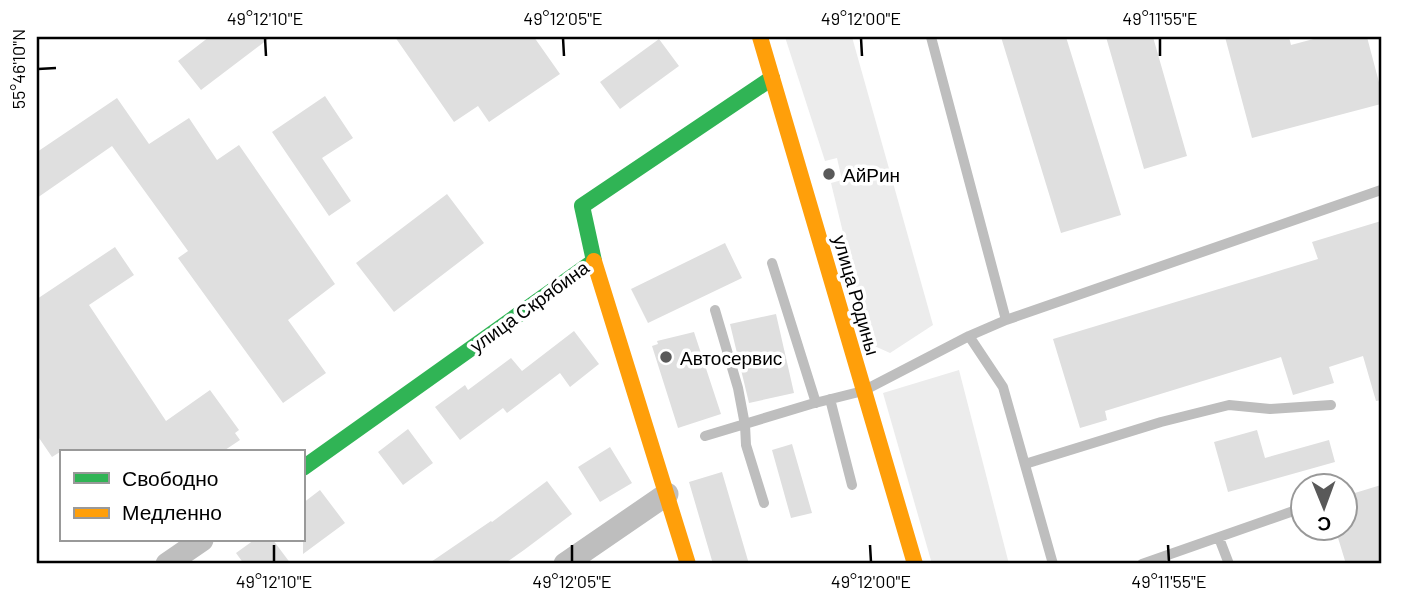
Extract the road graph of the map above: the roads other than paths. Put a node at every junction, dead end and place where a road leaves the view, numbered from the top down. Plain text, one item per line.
1 (760, 37) edge
2 (931, 37) edge
3 (772, 78) junction
4 (1381, 190) edge
5 (594, 261) junction
6 (772, 263) dead end
7 (715, 310) dead end
8 (1006, 320) junction
9 (969, 336) junction
10 (863, 391) junction
11 (830, 399) junction
12 (816, 402) junction
13 (1331, 405) dead end
14 (745, 425) junction
15 (705, 436) dead end
16 (1025, 464) junction
17 (304, 467) edge
18 (852, 485) dead end
19 (667, 494) junction
20 (764, 503) dead end
21 (1288, 513) edge
22 (1219, 538) junction
23 (199, 542) edge
24 (167, 564) edge
25 (565, 564) edge
26 (688, 564) edge
27 (915, 564) edge
28 (1053, 564) edge
29 (1142, 564) edge
30 (1229, 564) edge

1 - 3 street, улица Родины
2 - 8 lane
3 - 5 street, улица Скрябина
3 - 10 street, улица Родины
4 - 8 lane
5 - 17 street, улица Скрябина
5 - 19 street
6 - 12 lane
7 - 14 lane
8 - 9 lane
9 - 10 lane
9 - 16 lane
10 - 11 lane
10 - 27 street, улица Родины
11 - 12 lane
11 - 18 lane
12 - 14 lane
13 - 16 lane
14 - 15 lane
14 - 20 lane
16 - 28 lane
19 - 25 street
19 - 26 street
21 - 22 lane
22 - 29 lane
22 - 30 lane
23 - 24 street

